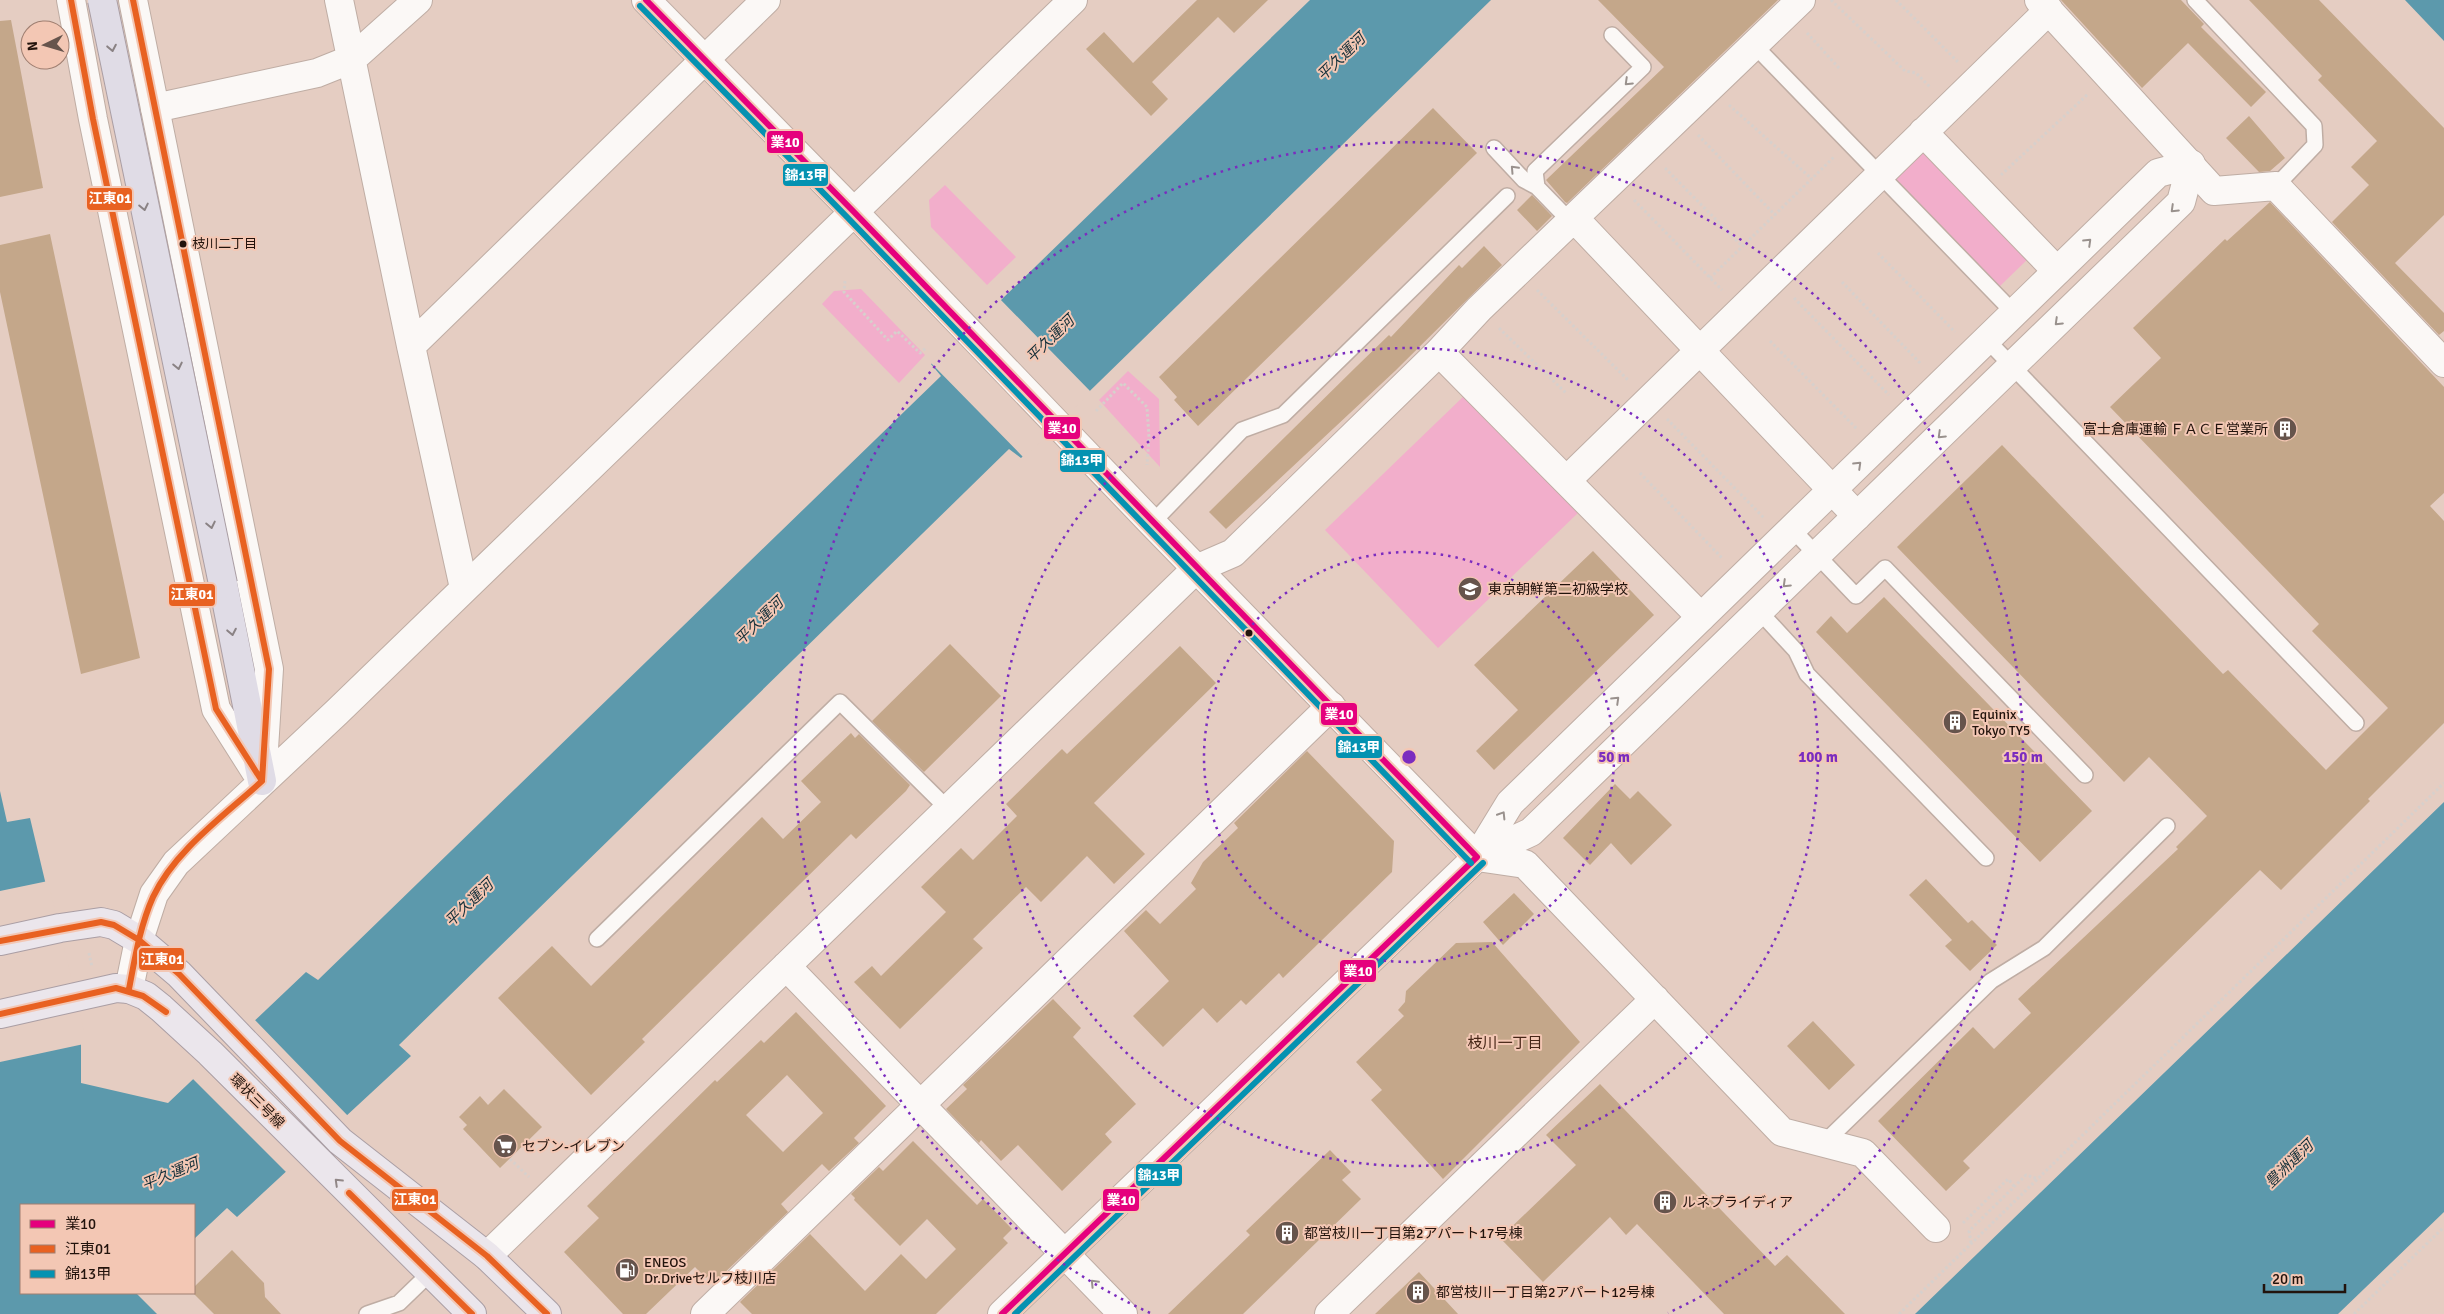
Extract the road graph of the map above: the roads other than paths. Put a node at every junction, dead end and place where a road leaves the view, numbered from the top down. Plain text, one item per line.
1 (61, 0) edge
2 (72, 0) edge
3 (102, 0) edge
4 (133, 0) edge
5 (339, 0) edge
6 (418, 0) edge
7 (646, 0) edge
8 (766, 0) edge
9 (1073, 0) edge
10 (2195, 0) edge
11 (2044, 5) edge
12 (1795, 6) edge
13 (1612, 35) dead end
14 (1754, 45) junction
15 (352, 59) junction
16 (703, 60) junction
17 (155, 108) junction
18 (93, 118) junction
19 (1923, 132) junction
20 (1494, 148) dead end
21 (2191, 164) junction
22 (1880, 174) junction
23 (2276, 186) junction
24 (1538, 187) junction
25 (1507, 196) dead end
26 (854, 211) junction
27 (1572, 220) junction
28 (2057, 272) junction
29 (2014, 313) junction
30 (411, 346) junction
31 (1981, 346) junction
32 (1700, 350) junction
33 (1439, 352) junction
34 (2444, 363) edge
35 (2012, 366) junction
36 (1567, 480) junction
37 (1832, 490) junction
38 (1857, 516) junction
39 (1152, 523) junction
40 (1792, 529) junction
41 (1817, 555) junction
42 (1196, 569) junction
43 (464, 588) junction
44 (1759, 611) junction
45 (1701, 617) junction
46 (1331, 706) junction
47 (2356, 723) dead end
48 (2085, 775) dead end
49 (262, 781) junction
50 (948, 809) junction
51 (2167, 826) dead end
52 (1477, 856) junction
53 (1986, 858) dead end
54 (597, 939) dead end
55 (139, 940) junction
56 (0, 941) edge
57 (786, 966) junction
58 (129, 989) junction
59 (1655, 999) junction
60 (0, 1014) edge
61 (919, 1105) junction
62 (1824, 1143) junction
63 (1947, 1228) road end
64 (1065, 1253) junction
65 (487, 1256) junction
66 (430, 1273) junction
67 (366, 1314) edge
68 (472, 1314) edge
69 (547, 1314) edge
70 (705, 1314) edge
71 (1002, 1314) edge
72 (1123, 1314) edge
73 (1329, 1314) edge

1 - 18 street
2 - 18 street
3 -> 49 highway, bridge
4 - 17 street
5 - 15 street
6 - 15 street
7 - 16 street
8 - 16 street
9 - 26 street
10 - 23 lane
11 - 19 street
11 - 21 street
12 - 14 street
13 -> 24 lane
14 - 22 lane
14 - 27 street
15 - 17 street
15 - 30 street
16 - 26 street
16 - 30 street
17 - 49 street
18 - 49 street
19 - 22 street
19 - 28 street
24 -> 20 lane
21 - 23 street
28 -> 21 street
21 -> 35 street
22 - 29 lane
22 - 32 street
23 - 34 street
24 - 27 lane
25 - 39 lane
26 - 39 street
26 - 43 street
27 - 32 street
27 - 33 street
28 - 29 street
29 - 31 street
30 - 43 street
31 - 35 lane
37 -> 31 street
32 - 36 street
32 - 37 street
33 - 36 street
33 - 42 street
35 -> 38 street
35 - 47 lane
36 - 45 street
37 - 38 street
37 - 40 street
38 - 41 street
39 - 42 street
40 - 41 lane
40 - 45 street
41 -> 44 street
41 - 48 lane
42 - 46 street
42 - 50 street
43 - 49 street
44 - 52 street
44 - 53 lane
52 -> 45 street
46 - 52 street
46 - 61 street
49 - 55 street
50 - 54 lane
50 - 57 street
51 - 62 lane
52 - 59 street
52 - 64 street
55 - 56 main road
55 - 58 street
55 - 65 main road
57 - 61 street
57 - 65 street
58 - 60 main road, 環状三号線
66 -> 58 main road, 環状三号線
59 - 62 street
59 - 73 street
61 - 64 street
61 - 70 street
62 - 63 street
64 - 71 street
72 -> 64 street
65 - 69 main road
66 - 67 lane
66 - 68 main road, 環状三号線

